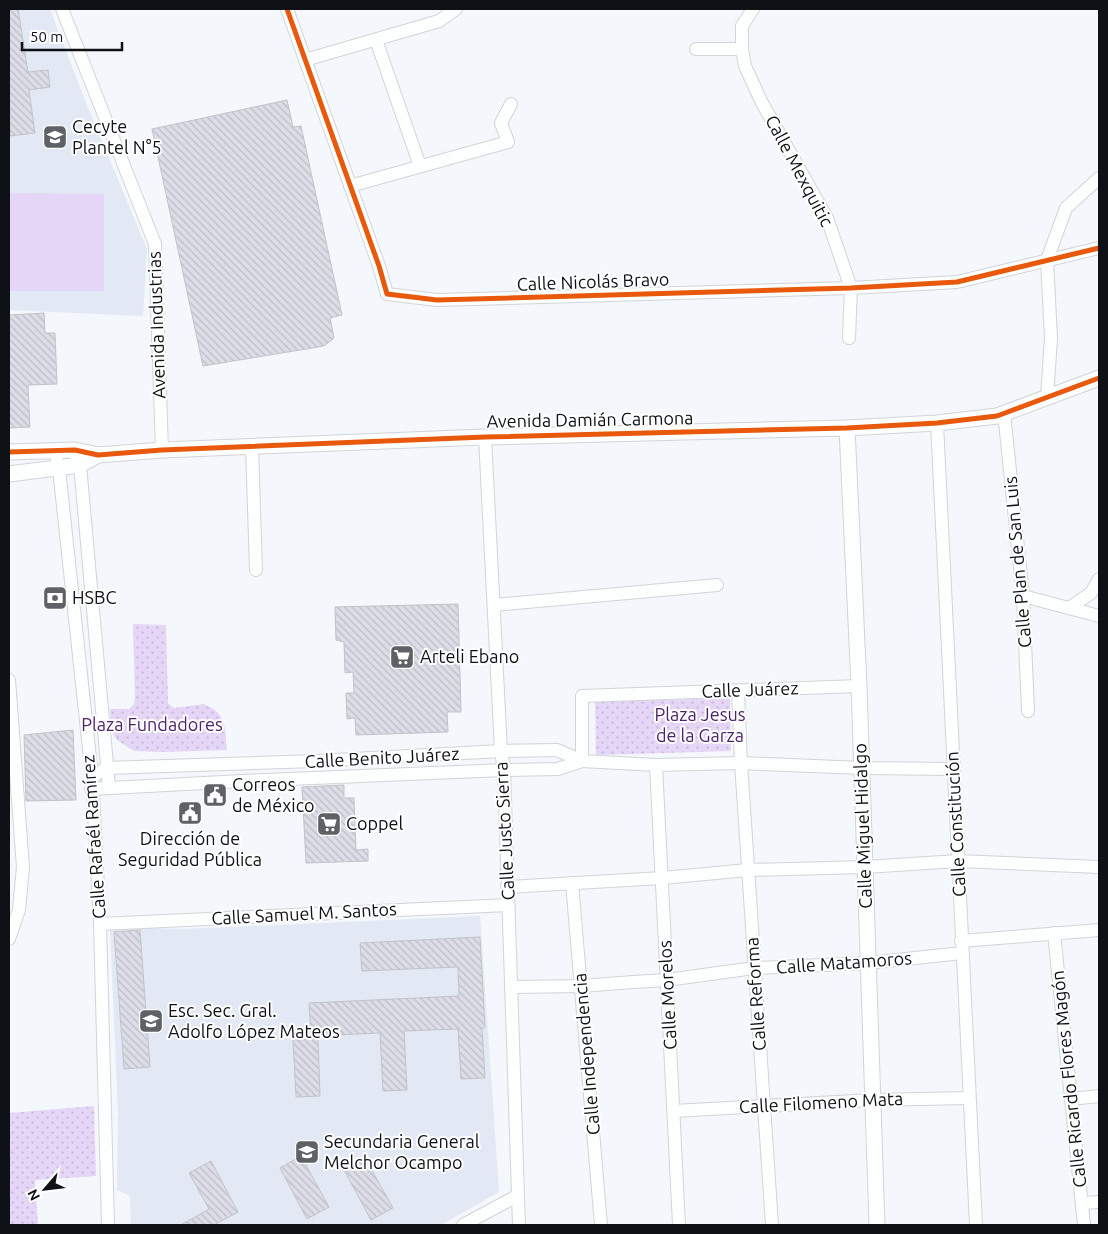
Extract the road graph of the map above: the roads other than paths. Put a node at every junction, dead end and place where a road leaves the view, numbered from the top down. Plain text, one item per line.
1 (62, 9) edge
2 (287, 9) edge
3 (456, 9) edge
4 (753, 9) edge
5 (376, 40) junction
6 (696, 49) dead end
7 (742, 49) junction
8 (305, 60) junction
9 (511, 104) dead end
10 (420, 166) junction
11 (1099, 178) edge
12 (350, 186) junction
13 (1099, 248) edge
14 (1047, 260) junction
15 (851, 288) junction
16 (849, 338) dead end
17 (1099, 378) edge
18 (1047, 398) junction
19 (1004, 413) junction
20 (937, 423) junction
21 (847, 428) junction
22 (485, 437) junction
23 (252, 446) junction
24 (74, 450) junction
25 (162, 450) junction
26 (55, 451) junction
27 (9, 452) edge
28 (98, 455) junction
29 (80, 465) junction
30 (59, 469) junction
31 (9, 474) edge
32 (256, 570) dead end
33 (1099, 579) edge
34 (717, 585) dead end
35 (1023, 596) junction
36 (494, 605) junction
37 (1069, 608) junction
38 (1099, 616) edge
39 (9, 680) edge
40 (859, 686) junction
41 (738, 691) junction
42 (1028, 711) dead end
43 (501, 751) junction
44 (582, 761) junction
45 (741, 763) junction
46 (242, 764) junction
47 (656, 765) junction
48 (106, 768) junction
49 (861, 768) junction
50 (953, 769) junction
51 (504, 770) junction
52 (242, 781) junction
53 (91, 783) junction
54 (109, 787) junction
55 (14, 815) edge
56 (958, 861) junction
57 (865, 867) junction
58 (1099, 867) edge
59 (748, 870) junction
60 (662, 878) junction
61 (572, 883) junction
62 (508, 887) junction
63 (508, 905) junction
64 (100, 924) junction
65 (1099, 930) edge
66 (1054, 933) junction
67 (9, 939) edge
68 (962, 947) junction
69 (868, 964) junction
70 (754, 968) junction
71 (667, 980) junction
72 (582, 986) junction
73 (511, 987) junction
74 (1099, 1096) edge
75 (969, 1098) junction
76 (1071, 1099) junction
77 (873, 1100) junction
78 (764, 1106) junction
79 (674, 1110) junction
80 (517, 1196) junction
81 (1099, 1202) edge
82 (1082, 1203) junction
83 (108, 1225) edge
84 (463, 1225) edge
85 (519, 1225) edge
86 (601, 1225) edge
87 (679, 1225) edge
88 (772, 1225) edge
89 (877, 1225) edge
90 (976, 1225) edge
91 (1084, 1225) edge

1 - 25 street, Avenida Industrias
2 - 8 street, Calle Nicolás Bravo
3 - 5 street
4 - 7 street, Calle Mexquitic
5 - 8 street
5 - 10 street
6 - 7 street
7 - 15 street, Calle Mexquitic
8 - 12 street, Calle Nicolás Bravo
9 - 10 street
10 - 12 street
11 - 14 street
12 - 15 street, Calle Nicolás Bravo
13 - 14 street, Calle Nicolás Bravo
14 - 15 street, Calle Nicolás Bravo
14 - 18 street
15 - 16 street, Calle Mexquitic
17 - 18 street, Avenida Damián Carmona
18 - 19 street, Avenida Damián Carmona
19 - 20 street, Avenida Damián Carmona
19 - 35 street, Calle Plan de San Luis
20 - 21 street, Avenida Damián Carmona
20 - 50 street, Calle Constitución
21 - 22 street, Avenida Damián Carmona
21 - 40 street, Calle Miguel Hidalgo
22 - 23 street, Avenida Damián Carmona
22 - 36 street, Calle Justo Sierra
23 - 25 street, Avenida Damián Carmona
23 - 32 street
24 - 26 street, Avenida Damián Carmona
24 - 28 street, Avenida Damián Carmona
24 - 29 street, Calle Rafaél Ramírez
25 - 28 street, Avenida Damián Carmona
26 - 27 street, Avenida Damián Carmona
26 - 30 street, Calle Rafaél Ramírez
28 - 29 street, Avenida Damián Carmona
29 - 30 street, Avenida Damián Carmona
29 - 48 street, Calle Rafaél Ramírez
30 - 31 street, Avenida Damián Carmona
30 - 53 street, Calle Rafaél Ramírez
33 - 37 street
34 - 36 street
35 - 37 street
35 - 42 street, Calle Plan de San Luis
36 - 43 street, Calle Justo Sierra
37 - 38 street
39 - 55 street
40 - 41 street, Calle Juárez
40 - 49 street, Calle Miguel Hidalgo
41 - 44 street, Calle Juárez
41 - 45 street, Calle Reforma
43 - 44 street, Calle Benito Juárez
43 - 46 street, Calle Benito Juárez
43 - 51 street, Calle Justo Sierra
44 - 47 street, Calle Benito Juárez
44 - 51 street, Calle Benito Juárez
45 - 47 street, Calle Benito Juárez
45 - 49 street, Calle Benito Juárez
45 - 59 street, Calle Reforma
46 - 48 street, Calle Benito Juárez
46 - 52 street
47 - 60 street, Calle Morelos
48 - 53 street
48 - 54 street, Calle Rafaél Ramírez
49 - 50 street, Calle Benito Juárez
49 - 57 street, Calle Miguel Hidalgo
50 - 56 street, Calle Constitución
51 - 52 street, Calle Benito Juárez
51 - 62 street, Calle Justo Sierra
52 - 54 street, Calle Benito Juárez
53 - 54 street, Calle Benito Juárez
53 - 64 street, Calle Rafaél Ramírez
55 - 67 street
56 - 57 street
56 - 58 street
56 - 68 street, Calle Constitución
57 - 59 street
57 - 69 street, Calle Miguel Hidalgo
59 - 60 street
59 - 70 street, Calle Reforma
60 - 61 street
60 - 71 street, Calle Morelos
61 - 62 street
61 - 72 street, Calle Independencia
62 - 63 street, Calle Justo Sierra
63 - 64 street, Calle Samuel M. Santos
63 - 73 street, Calle Justo Sierra
64 - 83 street, Calle Rafaél Ramírez
65 - 66 street, Calle Matamoros
66 - 68 street, Calle Matamoros
66 - 76 street, Calle Ricardo Flores Magón
68 - 69 street, Calle Matamoros
68 - 75 street, Calle Constitución
69 - 70 street, Calle Matamoros
69 - 77 street, Calle Miguel Hidalgo
70 - 71 street, Calle Matamoros
70 - 78 street, Calle Reforma
71 - 72 street, Calle Matamoros
71 - 79 street, Calle Morelos
72 - 73 street, Calle Matamoros
72 - 86 street, Calle Independencia
73 - 80 street, Calle Justo Sierra
74 - 76 street
75 - 77 street, Calle Filomeno Mata
75 - 90 street, Calle Constitución
76 - 82 street, Calle Ricardo Flores Magón
77 - 78 street, Calle Filomeno Mata
77 - 89 street, Calle Miguel Hidalgo
78 - 79 street, Calle Filomeno Mata
78 - 88 street, Calle Reforma
79 - 87 street, Calle Morelos
80 - 84 street
80 - 85 street, Calle Justo Sierra
81 - 82 street
82 - 91 street, Calle Ricardo Flores Magón

